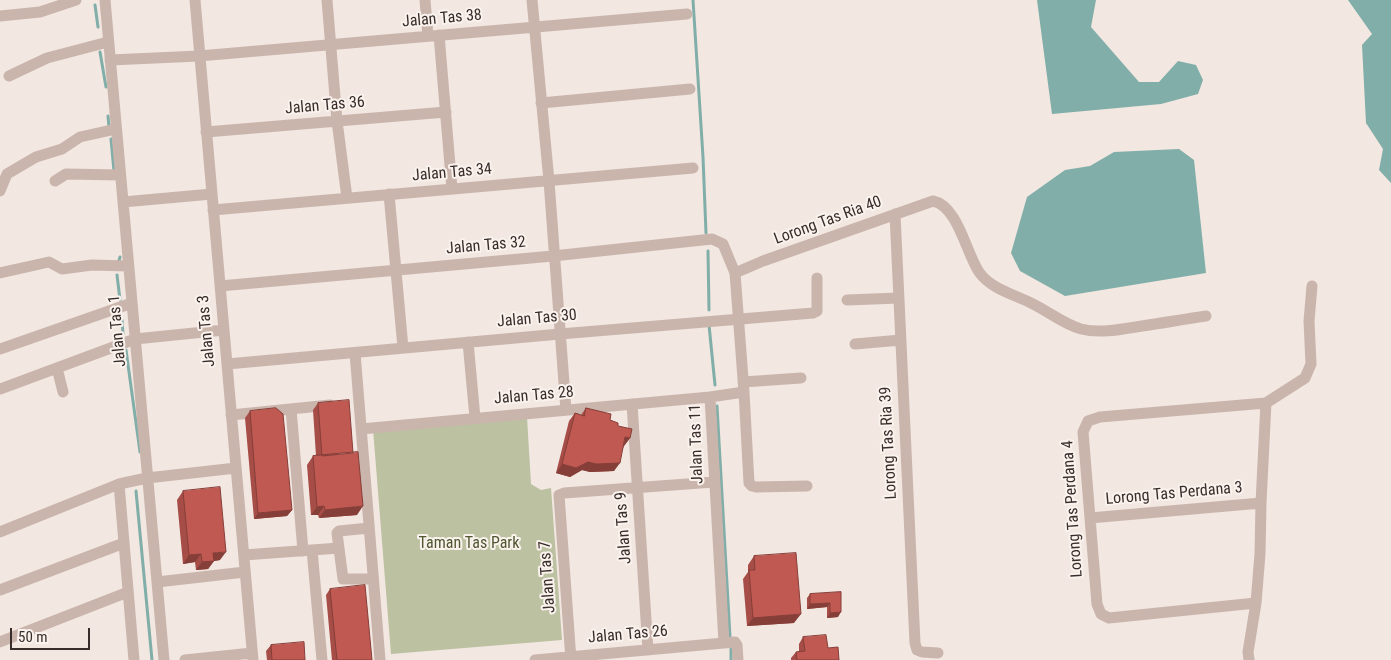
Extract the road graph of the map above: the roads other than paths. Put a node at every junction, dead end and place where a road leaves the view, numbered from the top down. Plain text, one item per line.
1 (76, 0) edge
2 (105, 0) edge
3 (194, 0) edge
4 (327, 0) edge
5 (425, 0) edge
6 (532, 0) edge
7 (687, 14) dead end
8 (0, 16) edge
9 (534, 27) junction
10 (434, 36) junction
11 (108, 42) junction
12 (331, 44) junction
13 (200, 56) junction
14 (110, 60) junction
15 (9, 76) dead end
16 (690, 89) dead end
17 (541, 103) junction
18 (446, 112) junction
19 (337, 122) junction
20 (116, 129) junction
21 (206, 132) junction
22 (693, 168) dead end
23 (120, 175) junction
24 (55, 181) dead end
25 (549, 181) junction
26 (452, 189) junction
27 (0, 191) edge
28 (212, 194) junction
29 (389, 194) junction
30 (347, 198) junction
31 (122, 202) junction
32 (213, 210) junction
33 (895, 214) junction
34 (553, 256) junction
35 (128, 266) junction
36 (397, 270) junction
37 (0, 273) edge
38 (734, 273) junction
39 (817, 278) dead end
40 (220, 286) junction
41 (1312, 286) dead end
42 (899, 298) junction
43 (847, 300) dead end
44 (132, 303) junction
45 (1206, 316) dead end
46 (738, 318) junction
47 (224, 330) junction
48 (560, 334) junction
49 (135, 339) junction
50 (901, 340) junction
51 (468, 342) junction
52 (855, 344) dead end
53 (403, 348) junction
54 (0, 349) edge
55 (355, 353) junction
56 (227, 364) junction
57 (57, 368) junction
58 (801, 378) dead end
59 (744, 387) junction
60 (0, 388) edge
61 (63, 392) dead end
62 (710, 396) junction
63 (1266, 402) junction
64 (349, 403) junction
65 (632, 404) junction
66 (291, 409) junction
67 (566, 410) junction
68 (231, 415) junction
69 (475, 418) junction
70 (361, 429) junction
71 (236, 468) junction
72 (147, 478) junction
73 (714, 482) junction
74 (119, 484) junction
75 (807, 486) dead end
76 (638, 488) junction
77 (1261, 503) junction
78 (1090, 518) junction
79 (369, 528) junction
80 (0, 532) edge
81 (124, 543) junction
82 (339, 548) junction
83 (308, 550) junction
84 (244, 555) junction
85 (245, 572) junction
86 (373, 579) junction
87 (157, 582) junction
88 (0, 590) edge
89 (128, 592) junction
90 (1256, 603) junction
91 (0, 642) edge
92 (724, 643) junction
93 (648, 650) junction
94 (938, 653) dead end
95 (253, 657) edge
96 (570, 658) edge
97 (134, 660) edge
98 (164, 660) edge
99 (185, 660) edge
100 (322, 660) edge
101 (380, 660) edge
102 (535, 660) edge
103 (738, 660) edge
104 (1249, 660) edge

1 - 8 street
2 - 11 street, Jalan Tas 1
3 - 13 street, Jalan Tas 3
4 - 12 street
5 - 10 street
6 - 9 street
7 - 9 street, Jalan Tas 38
9 - 10 street, Jalan Tas 38
9 - 17 street
10 - 12 street, Jalan Tas 38
10 - 18 street
11 - 14 street, Jalan Tas 1
11 - 15 street
12 - 13 street, Jalan Tas 38
12 - 19 street
13 - 14 street, Jalan Tas 38
13 - 21 street, Jalan Tas 3
14 - 20 street, Jalan Tas 1
16 - 17 street
17 - 25 street
18 - 19 street, Jalan Tas 36
18 - 26 street
19 - 21 street, Jalan Tas 36
19 - 30 street
20 - 23 street, Jalan Tas 1
20 - 27 street
21 - 28 street, Jalan Tas 3
22 - 25 street, Jalan Tas 34
23 - 24 street
23 - 31 street, Jalan Tas 1
25 - 26 street, Jalan Tas 34
25 - 34 street
26 - 29 street, Jalan Tas 34
28 - 31 street
28 - 32 street, Jalan Tas 3
29 - 30 street, Jalan Tas 34
29 - 36 street
30 - 32 street, Jalan Tas 34
31 - 35 street, Jalan Tas 1
32 - 40 street, Jalan Tas 3
33 - 38 street, Lorong Tas Ria 40
33 - 42 street, Lorong Tas Ria 39
33 - 45 street, Lorong Tas Ria 40
34 - 36 street, Jalan Tas 32
34 - 38 street, Jalan Tas 32
34 - 48 street
35 - 37 street
35 - 44 street, Jalan Tas 1
36 - 40 street, Jalan Tas 32
36 - 53 street
38 - 46 street
39 - 46 street, Jalan Tas 30
40 - 47 street, Jalan Tas 3
41 - 63 street
42 - 43 street
42 - 50 street, Lorong Tas Ria 39
44 - 49 street, Jalan Tas 1
44 - 54 street
46 - 48 street, Jalan Tas 30
46 - 59 street
47 - 49 street
47 - 56 street, Jalan Tas 3
48 - 51 street, Jalan Tas 30
48 - 67 street
49 - 57 street
49 - 72 street, Jalan Tas 1
50 - 52 street
50 - 94 street, Lorong Tas Ria 39
51 - 53 street, Jalan Tas 30
51 - 69 street
53 - 55 street, Jalan Tas 30
55 - 56 street, Jalan Tas 30
55 - 64 street
56 - 68 street, Jalan Tas 3
57 - 60 street
57 - 61 street
58 - 59 street, Jalan Tas 11
59 - 62 street, Jalan Tas 11
59 - 75 street
62 - 65 street, Jalan Tas 28
62 - 73 street, Jalan Tas 11
63 - 77 street
63 - 78 street, Lorong Tas Perdana 4
64 - 66 street
64 - 70 street
65 - 67 street, Jalan Tas 28
65 - 76 street, Jalan Tas 9
66 - 68 street
66 - 83 street
67 - 69 street, Jalan Tas 28
68 - 71 street, Jalan Tas 3
69 - 70 street, Jalan Tas 28
70 - 79 street
71 - 72 street
71 - 84 street, Jalan Tas 3
72 - 74 street
72 - 87 street, Jalan Tas 1
73 - 76 street
73 - 92 street, Jalan Tas 11
74 - 80 street
74 - 81 street
76 - 93 street, Jalan Tas 9
76 - 96 street, Jalan Tas 7
77 - 78 street, Lorong Tas Perdana 3
77 - 90 street
78 - 90 street, Lorong Tas Perdana 4
79 - 82 street
79 - 86 street
81 - 88 street
81 - 89 street
82 - 83 street
82 - 86 street
83 - 84 street
83 - 100 street
84 - 85 street, Jalan Tas 3
85 - 87 street
85 - 95 street, Jalan Tas 3
86 - 101 street
87 - 98 street, Jalan Tas 1
89 - 91 street
89 - 97 street
90 - 104 street
92 - 93 street, Jalan Tas 26
92 - 103 street
93 - 96 street, Jalan Tas 26
95 - 99 street
96 - 102 street, Jalan Tas 26

